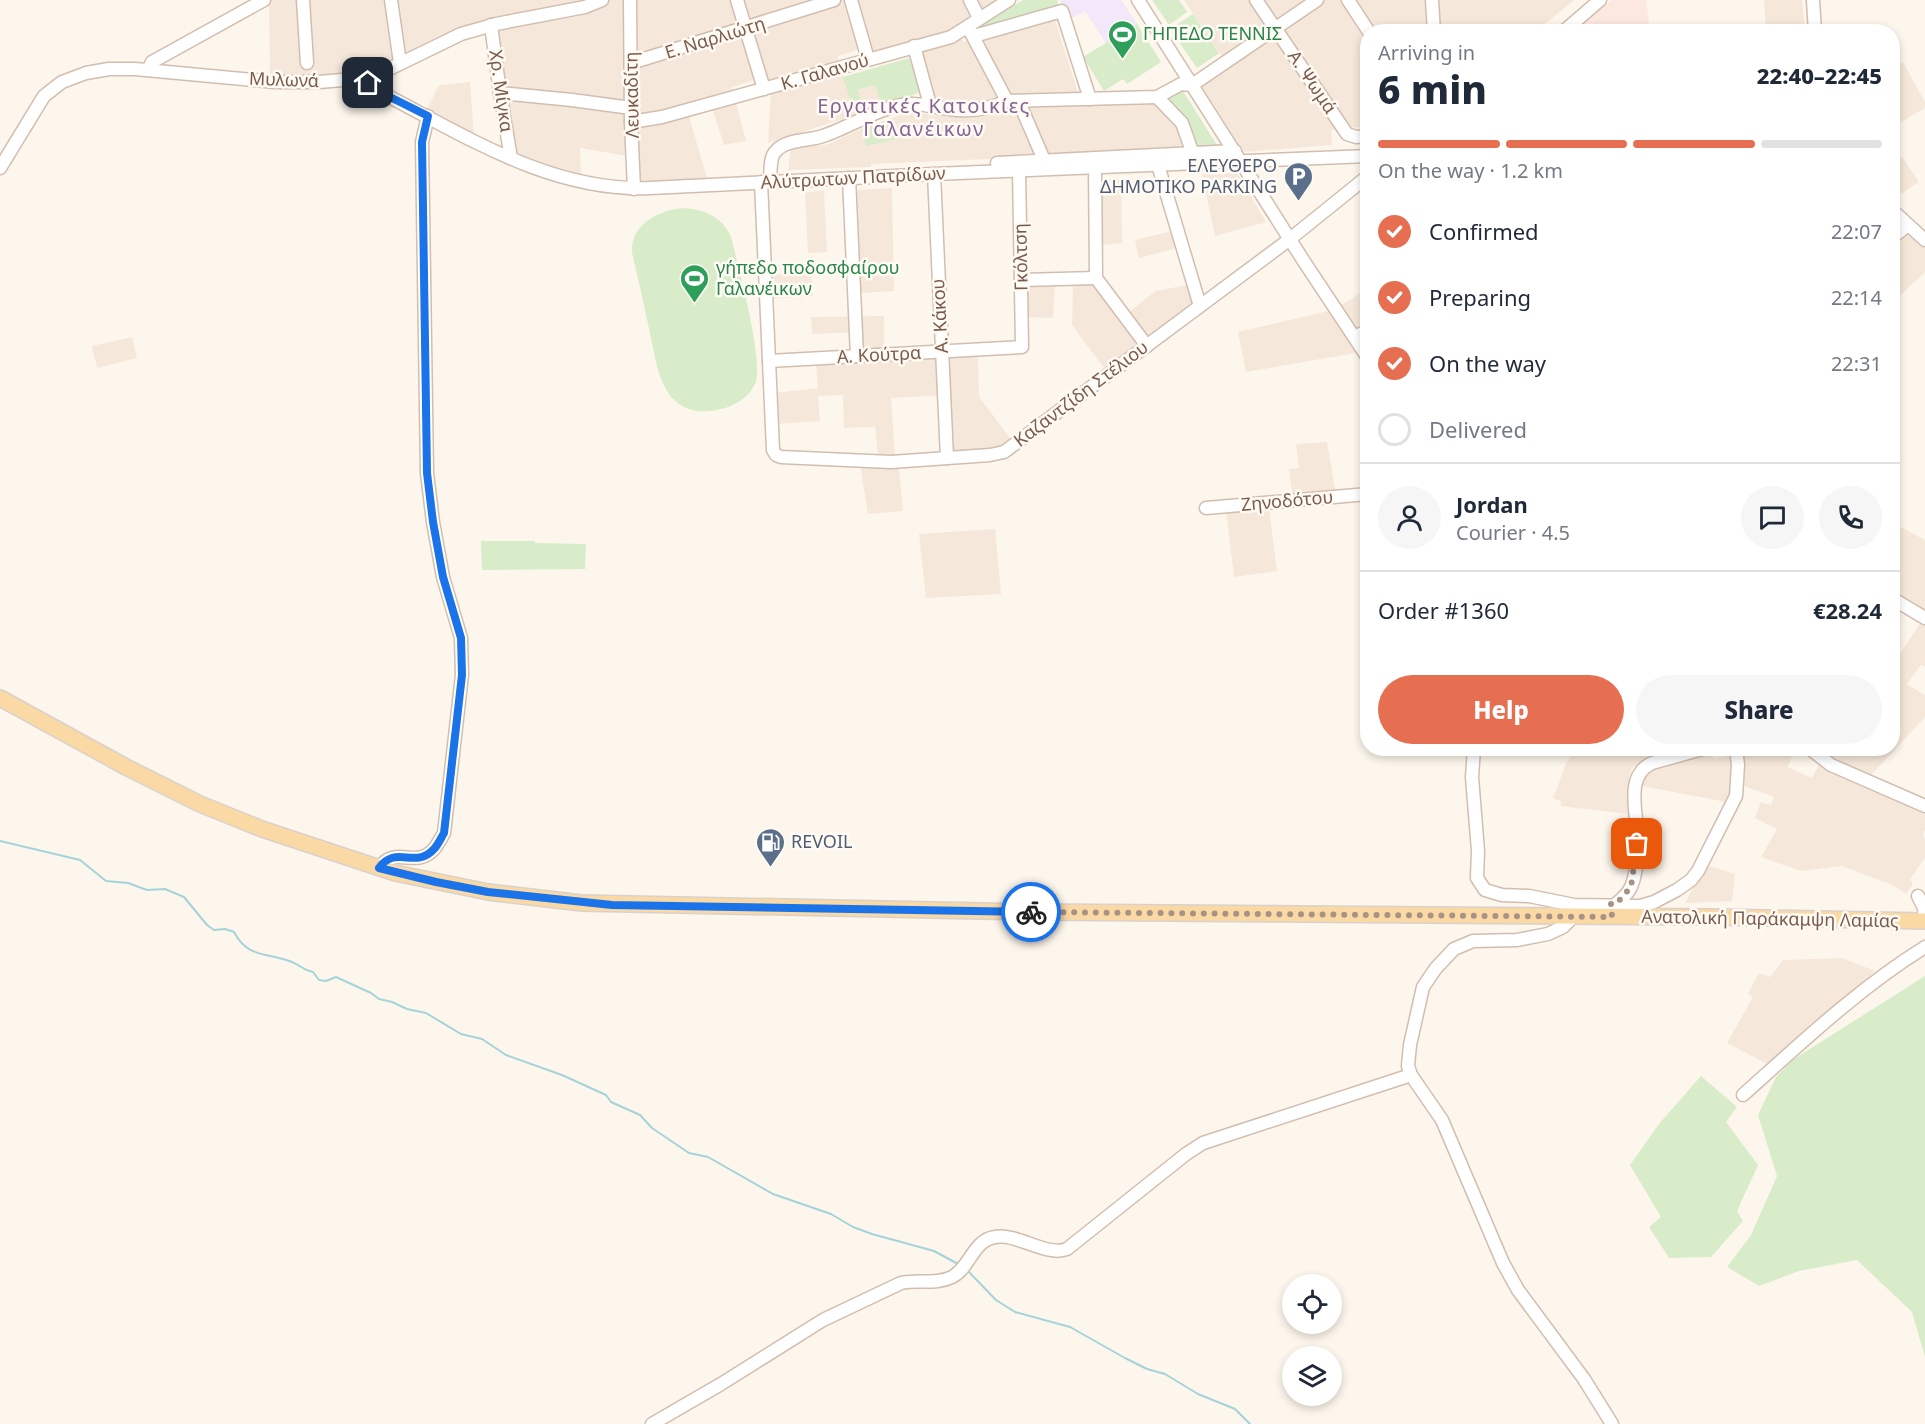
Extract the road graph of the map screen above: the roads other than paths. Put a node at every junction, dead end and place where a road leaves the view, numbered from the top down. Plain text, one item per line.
1 (264, 0) edge
2 (303, 0) edge
3 (391, 0) edge
4 (602, 0) edge
5 (630, 0) edge
6 (737, 0) edge
7 (834, 0) edge
8 (851, 0) edge
9 (970, 0) edge
10 (1010, 0) edge
11 (1138, 0) edge
12 (1256, 0) edge
13 (1317, 0) edge
14 (1348, 0) edge
15 (1432, 0) edge
16 (1600, 0) edge
17 (1813, 0) edge
18 (246, 5) edge
19 (1060, 5) edge
20 (979, 18) junction
21 (1364, 24) edge
22 (1434, 24) edge
23 (1572, 24) edge
24 (1814, 24) edge
25 (491, 25) junction
26 (1275, 28) junction
27 (745, 29) junction
28 (971, 32) junction
29 (914, 46) junction
30 (868, 59) junction
31 (307, 63) dead end
32 (400, 63) junction
33 (631, 63) junction
34 (148, 70) junction
35 (364, 77) junction
36 (1192, 84) junction
37 (764, 89) junction
38 (500, 93) junction
39 (1157, 97) junction
40 (1090, 99) junction
41 (1013, 102) junction
42 (930, 105) junction
43 (631, 108) junction
44 (428, 116) junction
45 (632, 122) junction
46 (1360, 137) edge
47 (1193, 154) junction
48 (1238, 156) junction
49 (1360, 156) edge
50 (510, 158) junction
51 (1044, 160) junction
52 (1158, 165) junction
53 (1095, 167) junction
54 (0, 168) edge
55 (882, 168) dead end
56 (1019, 170) junction
57 (934, 174) junction
58 (849, 178) junction
59 (765, 182) junction
60 (1360, 182) edge
61 (634, 189) junction
62 (1900, 218) edge
63 (1908, 225) junction
64 (1900, 231) edge
65 (1290, 239) junction
66 (1925, 240) edge
67 (1096, 278) junction
68 (1022, 280) junction
69 (1200, 306) junction
70 (1360, 334) edge
71 (1355, 337) junction
72 (1023, 345) joint
73 (1360, 345) edge
74 (1147, 346) junction
75 (942, 352) junction
76 (857, 356) junction
77 (769, 361) junction
78 (947, 458) junction
79 (1360, 495) edge
80 (1206, 508) dead end
81 (1900, 603) edge
82 (1925, 618) edge
83 (0, 698) edge
84 (1473, 756) edge
85 (1677, 756) edge
86 (1737, 756) edge
87 (1819, 756) edge
88 (1925, 806) edge
89 (379, 868) junction
90 (1918, 896) dead end
91 (1613, 908) junction
92 (1925, 908) edge
93 (1574, 916) junction
94 (1925, 920) edge
95 (1925, 946) edge
96 (1411, 1075) junction
97 (1743, 1095) dead end
98 (652, 1424) edge
99 (1612, 1424) edge

1 - 18 street
2 - 31 street
3 - 32 street
4 - 25 street, Μυλωνά
5 - 33 street, Λευκαδίτη
6 - 27 street
7 - 27 street, Ε. Ναρλιώτη
8 - 30 street
9 - 20 street
10 - 20 street, Κ. Γαλανού
11 - 36 street
12 - 26 street, Α. Ψωμά
13 - 26 street
14 - 21 street
15 - 22 street
16 - 23 street
17 - 24 street
18 - 34 street
19 - 28 street
19 - 40 street
20 - 28 street, Κ. Γαλανού
25 - 32 street, Μυλωνά
25 - 38 street, Χρ. Μίγκα
26 - 36 street
26 - 46 street, Α. Ψωμά
27 - 33 street, Ε. Ναρλιώτη
27 - 37 street
28 - 29 street, Κ. Γαλανού
28 - 41 street
29 - 30 street, Κ. Γαλανού
29 - 42 street
30 - 37 street, Κ. Γαλανού
32 - 35 street, Μυλωνά
33 - 43 street, Λευκαδίτη
34 - 35 street, Μυλωνά
34 - 54 street, Μυλωνά
35 - 44 street, Αλύτρωτων Πατρίδων
36 - 39 street
36 - 48 street
37 - 45 street, Κ. Γαλανού
38 - 43 street
38 - 50 street, Χρ. Μίγκα
39 - 40 street
39 - 47 street
40 - 41 street
41 - 42 street
41 - 51 street
42 - 59 street
43 - 45 street, Λευκαδίτη
44 - 50 street, Αλύτρωτων Πατρίδων
44 - 89 street
45 - 61 street, Λευκαδίτη
47 - 48 street
47 - 51 street
48 - 49 street, Αλύτρωτων Πατρίδων
48 - 52 street, Αλύτρωτων Πατρίδων
48 - 65 street
50 - 61 street, Αλύτρωτων Πατρίδων
51 - 55 street
52 - 53 street, Αλύτρωτων Πατρίδων
52 - 69 street
53 - 56 street, Αλύτρωτων Πατρίδων
53 - 67 street
56 - 57 street, Αλύτρωτων Πατρίδων
56 - 68 street, Γκόλτση
57 - 58 street, Αλύτρωτων Πατρίδων
57 - 75 street, Α. Κάκου
58 - 59 street, Αλύτρωτων Πατρίδων
58 - 76 street
59 - 61 street, Αλύτρωτων Πατρίδων
59 - 77 street
60 - 65 street, Καζαντζίδη Στέλιου
62 - 63 street
63 - 64 street
63 - 66 street
65 - 69 street, Καζαντζίδη Στέλιου
65 - 71 street
67 - 68 street
67 - 74 street
68 - 72 street, Γκόλτση
69 - 74 street, Καζαντζίδη Στέλιου
70 - 71 street
71 - 73 street
72 - 75 street, Α. Κούτρα
74 - 78 street, Καζαντζίδη Στέλιου
75 - 76 street, Α. Κούτρα
75 - 78 street, Α. Κάκου
76 - 77 street, Α. Κούτρα
77 - 78 street, Καζαντζίδη Στέλιου
79 - 80 street, Ζηνοδότου
81 - 82 street
83 - 89 main road, Ανατολική Παράκαμψη Λαμίας
84 - 91 street
85 - 91 street
86 - 91 street
87 - 88 street
89 - 93 main road, Ανατολική Παράκαμψη Λαμίας
90 - 92 street
91 - 93 main road, Ανατολική Παράκαμψη Λαμίας
91 - 94 main road, Ανατολική Παράκαμψη Λαμίας
92 - 94 street
93 - 96 street
95 - 97 street
96 - 98 street
96 - 99 street

